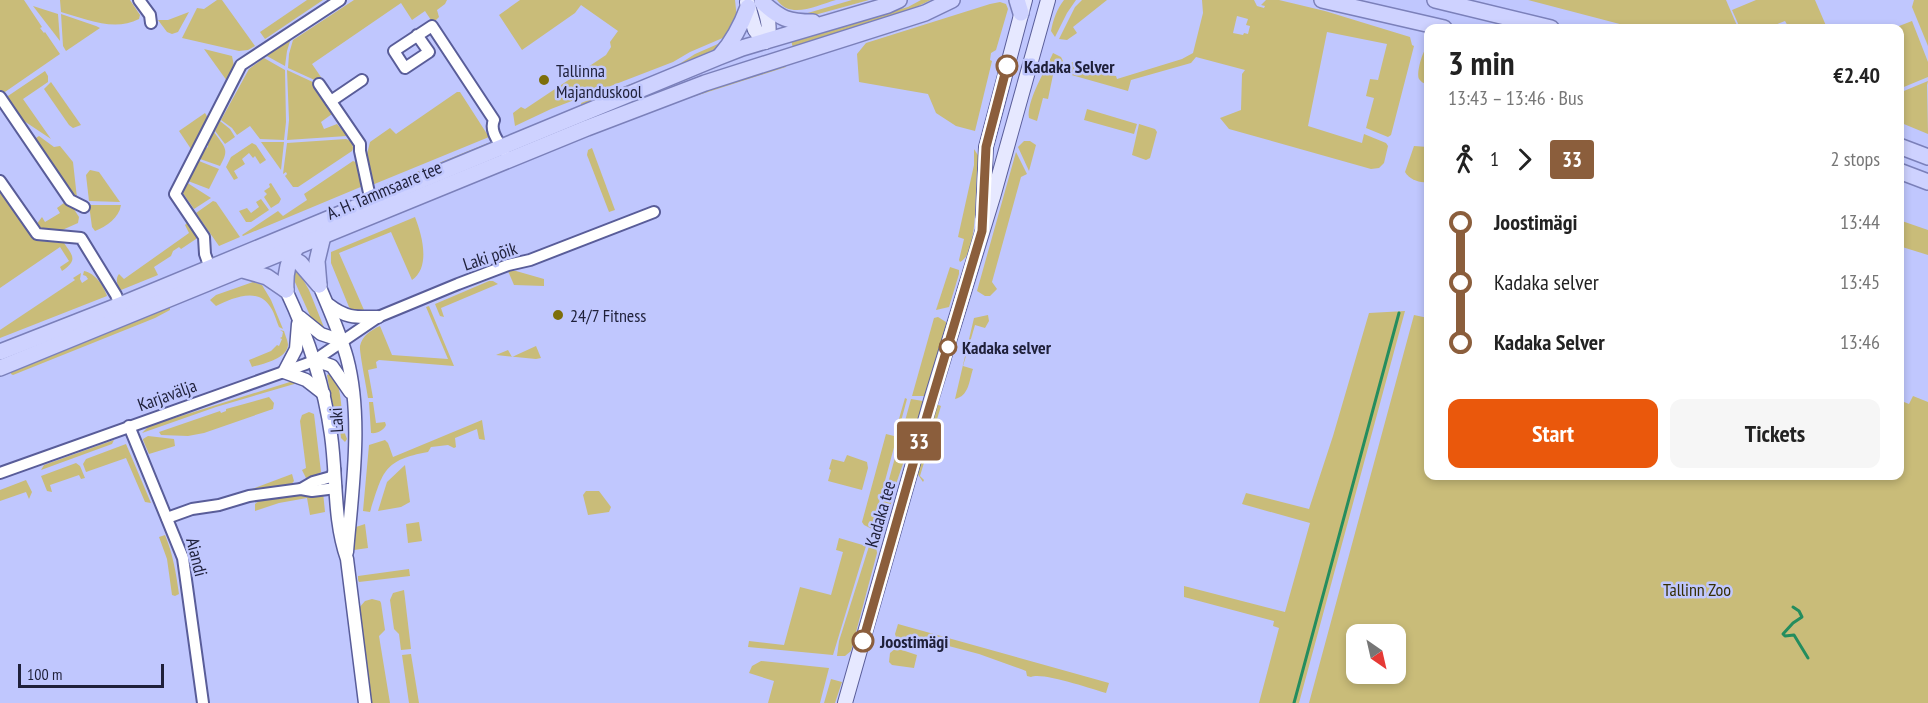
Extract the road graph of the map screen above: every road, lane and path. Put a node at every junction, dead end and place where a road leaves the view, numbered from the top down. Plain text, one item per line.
1 (139, 0) edge
2 (340, 0) edge
3 (899, 0) edge
4 (1048, 0) edge
5 (1057, 0) edge
6 (1322, 0) edge
7 (1435, 0) edge
8 (755, 2) edge
9 (945, 2) edge
10 (1021, 4) edge
11 (1043, 20) junction
12 (831, 22) junction
13 (151, 23) dead end
14 (1427, 24) edge
15 (1534, 24) edge
16 (417, 35) dead end
17 (765, 42) junction
18 (788, 56) junction
19 (719, 57) junction
20 (362, 80) dead end
21 (705, 83) junction
22 (319, 84) dead end
23 (0, 97) edge
24 (331, 101) junction
25 (1904, 148) edge
26 (506, 153) junction
27 (1928, 157) edge
28 (1904, 173) edge
29 (0, 181) edge
30 (1928, 182) edge
31 (371, 202) junction
32 (84, 207) dead end
33 (654, 212) dead end
34 (326, 220) junction
35 (982, 231) junction
36 (323, 237) junction
37 (264, 245) junction
38 (290, 252) junction
39 (210, 268) junction
40 (243, 270) junction
41 (319, 285) junction
42 (199, 287) junction
43 (286, 290) junction
44 (327, 302) junction
45 (123, 311) junction
46 (299, 316) junction
47 (378, 316) junction
48 (342, 341) junction
49 (0, 352) edge
50 (315, 360) junction
51 (0, 368) edge
52 (284, 372) junction
53 (324, 394) junction
54 (352, 395) junction
55 (129, 426) junction
56 (335, 470) junction
57 (0, 473) edge
58 (336, 488) junction
59 (301, 489) junction
60 (167, 518) junction
61 (347, 559) junction
62 (203, 703) edge
63 (365, 703) edge
64 (845, 703) edge

1 - 13 street
2 - 39 street
3 - 12 main road, A. H. Tammsaare tee
4 - 11 main road, Kadaka tee
5 - 11 main road
6 - 14 main road
7 - 15 main road
8 - 12 main road
8 - 17 main road
8 - 19 main road
9 - 18 main road, A. H. Tammsaare tee
10 - 35 main road, Kadaka tee
11 - 35 main road, Kadaka tee
12 - 17 main road, A. H. Tammsaare tee
16 - 26 street
17 - 18 main road
17 - 19 main road, A. H. Tammsaare tee
17 - 21 main road
18 - 21 main road, A. H. Tammsaare tee
19 - 26 main road, A. H. Tammsaare tee
20 - 24 street
21 - 26 main road, A. H. Tammsaare tee
22 - 24 street
23 - 32 street
24 - 31 street
25 - 27 main road
26 - 31 main road, A. H. Tammsaare tee
26 - 36 main road, A. H. Tammsaare tee
28 - 30 main road
29 - 45 street
31 - 34 main road, A. H. Tammsaare tee
33 - 47 street, Laki põik
34 - 37 main road, A. H. Tammsaare tee
34 - 38 main road
35 - 64 main road, Kadaka tee
36 - 38 main road, A. H. Tammsaare tee
36 - 41 main road
37 - 38 main road
37 - 39 main road, A. H. Tammsaare tee
38 - 40 main road, A. H. Tammsaare tee
38 - 41 main road
38 - 43 main road
39 - 42 street
39 - 45 main road, A. H. Tammsaare tee
40 - 42 main road, A. H. Tammsaare tee
40 - 43 main road
41 - 44 street, Laki
42 - 45 main road, A. H. Tammsaare tee
43 - 46 street, Laki
44 - 47 street
44 - 48 street, Laki
45 - 49 main road, A. H. Tammsaare tee
45 - 51 main road, A. H. Tammsaare tee
46 - 48 street
46 - 50 street, Laki
46 - 52 street
47 - 48 street, Laki põik
48 - 50 street, Karjavälja
48 - 54 street, Laki
50 - 52 street, Karjavälja
50 - 53 street, Laki
50 - 54 street
52 - 53 street
52 - 55 street, Karjavälja
53 - 56 street, Laki
54 - 61 street, Laki
55 - 57 street, Karjavälja
55 - 60 street, Aiandi
56 - 58 street, Laki
56 - 59 street
58 - 59 street
58 - 61 street, Laki
59 - 60 street
60 - 62 street, Aiandi
61 - 63 street, Laki

